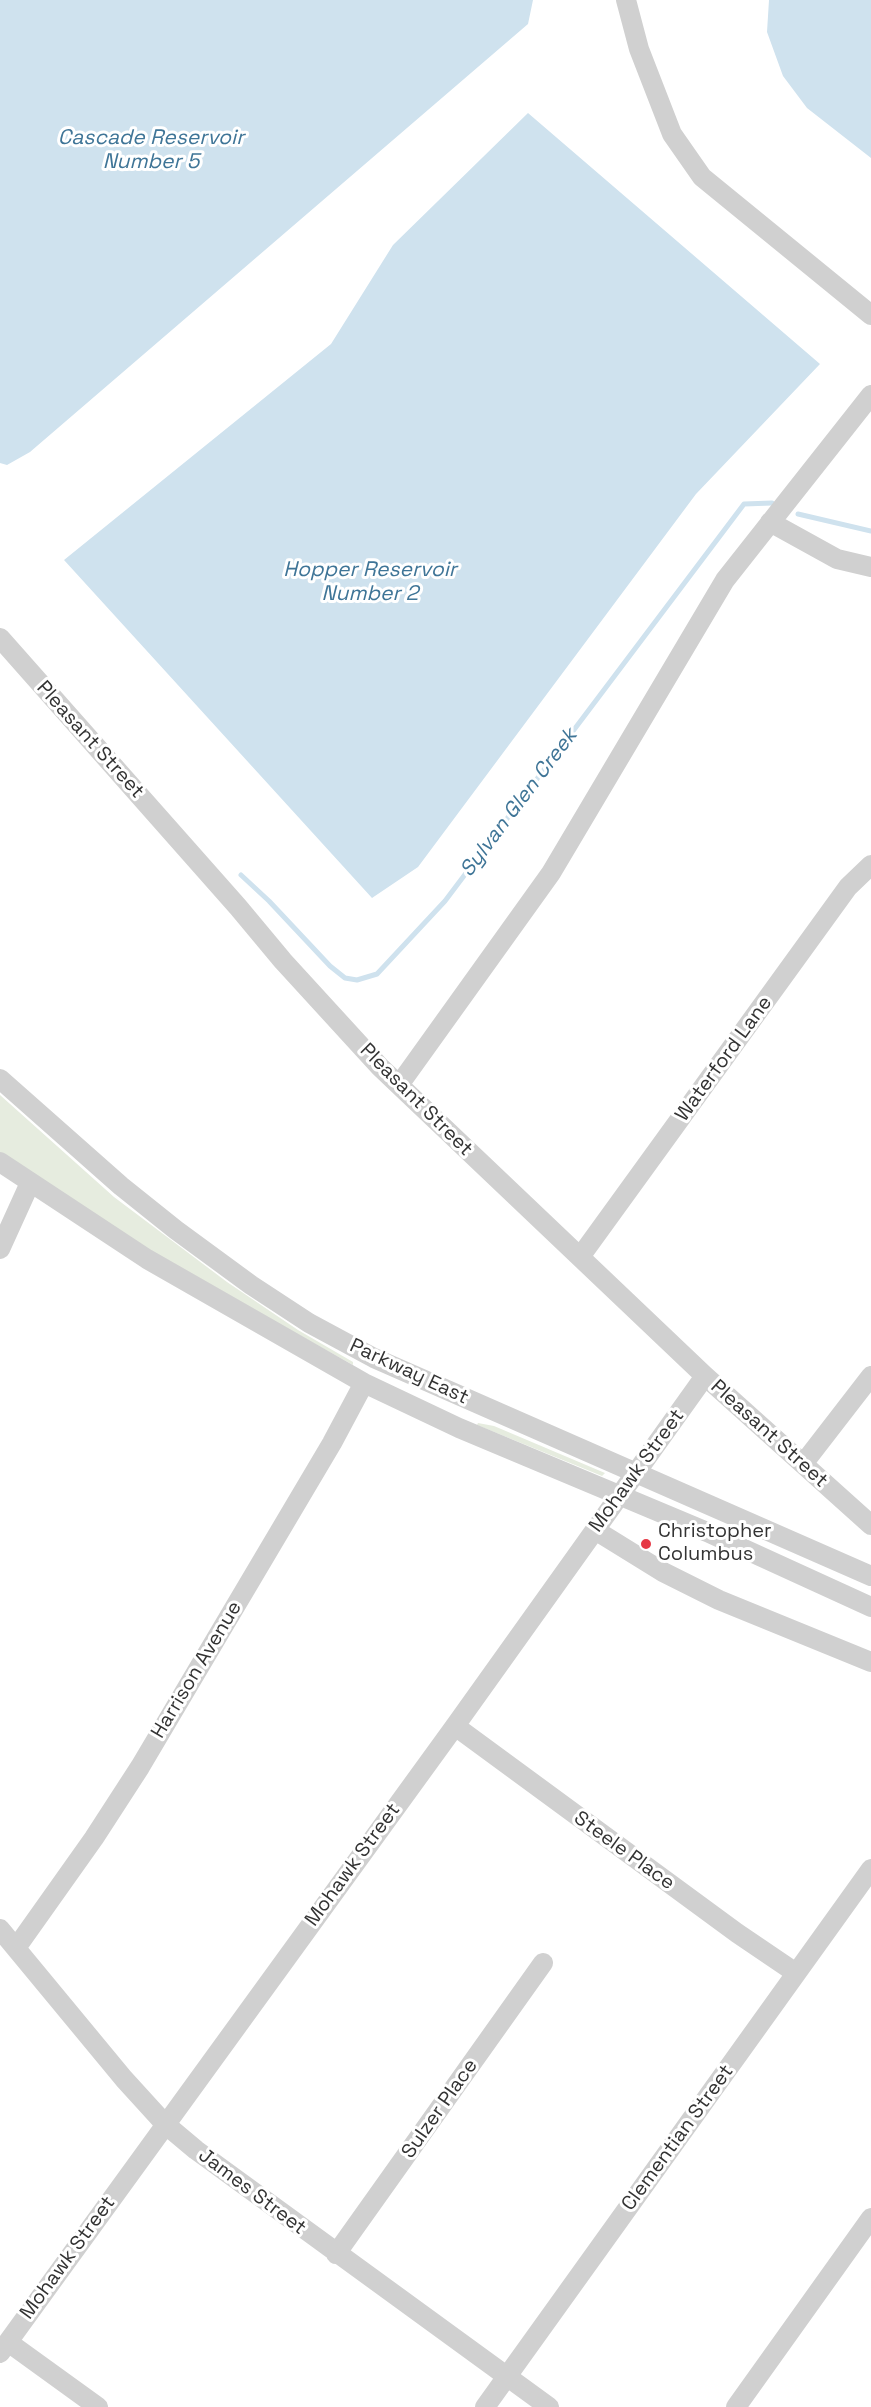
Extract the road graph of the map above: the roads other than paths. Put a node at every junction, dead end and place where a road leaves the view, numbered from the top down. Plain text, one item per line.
1 (626, 0) edge
2 (871, 315) edge
3 (871, 395) edge
4 (770, 522) junction
5 (871, 567) edge
6 (0, 638) edge
7 (871, 865) edge
8 (0, 1079) edge
9 (399, 1085) junction
10 (0, 1162) edge
11 (30, 1183) junction
12 (0, 1249) edge
13 (580, 1257) junction
14 (705, 1376) junction
15 (871, 1376) edge
16 (364, 1383) junction
17 (803, 1464) junction
18 (636, 1473) junction
19 (620, 1495) junction
20 (871, 1525) edge
21 (595, 1530) junction
22 (871, 1576) edge
23 (871, 1607) edge
24 (871, 1662) edge
25 (455, 1726) junction
26 (871, 1869) edge
27 (0, 1929) edge
28 (16, 1948) junction
29 (543, 1964) dead end
30 (796, 1973) junction
31 (165, 2124) junction
32 (871, 2218) edge
33 (336, 2254) junction
34 (4, 2347) edge
35 (507, 2377) junction
36 (98, 2407) edge
37 (485, 2407) edge
38 (549, 2407) edge
39 (736, 2407) edge

1 - 2 street
3 - 4 street
4 - 5 street
4 - 9 street
6 - 9 street, Pleasant Street
7 - 13 street, Waterford Lane
8 - 18 street, Parkway East
9 - 13 street, Pleasant Street
10 - 11 street, Parkway East
11 - 12 street
11 - 16 street, Parkway East
13 - 14 street, Pleasant Street
14 - 17 street, Pleasant Street
14 - 18 street, Mohawk Street
15 - 17 street
16 - 19 street, Parkway East
16 - 28 street, Harrison Avenue
17 - 20 street, Pleasant Street
18 - 19 street, Mohawk Street
18 - 22 street, Parkway East
19 - 21 street, Mohawk Street
19 - 23 street, Parkway East
21 - 24 street
21 - 25 street, Mohawk Street
25 - 30 street, Steele Place
25 - 31 street, Mohawk Street
26 - 30 street, Clementian Street
27 - 28 street, James Street
28 - 31 street, James Street
29 - 33 street, Sulzer Place
30 - 35 street, Clementian Street
31 - 33 street, James Street
31 - 34 street, Mohawk Street
32 - 39 street
33 - 35 street, James Street
34 - 36 street
35 - 37 street, Clementian Street
35 - 38 street, James Street

